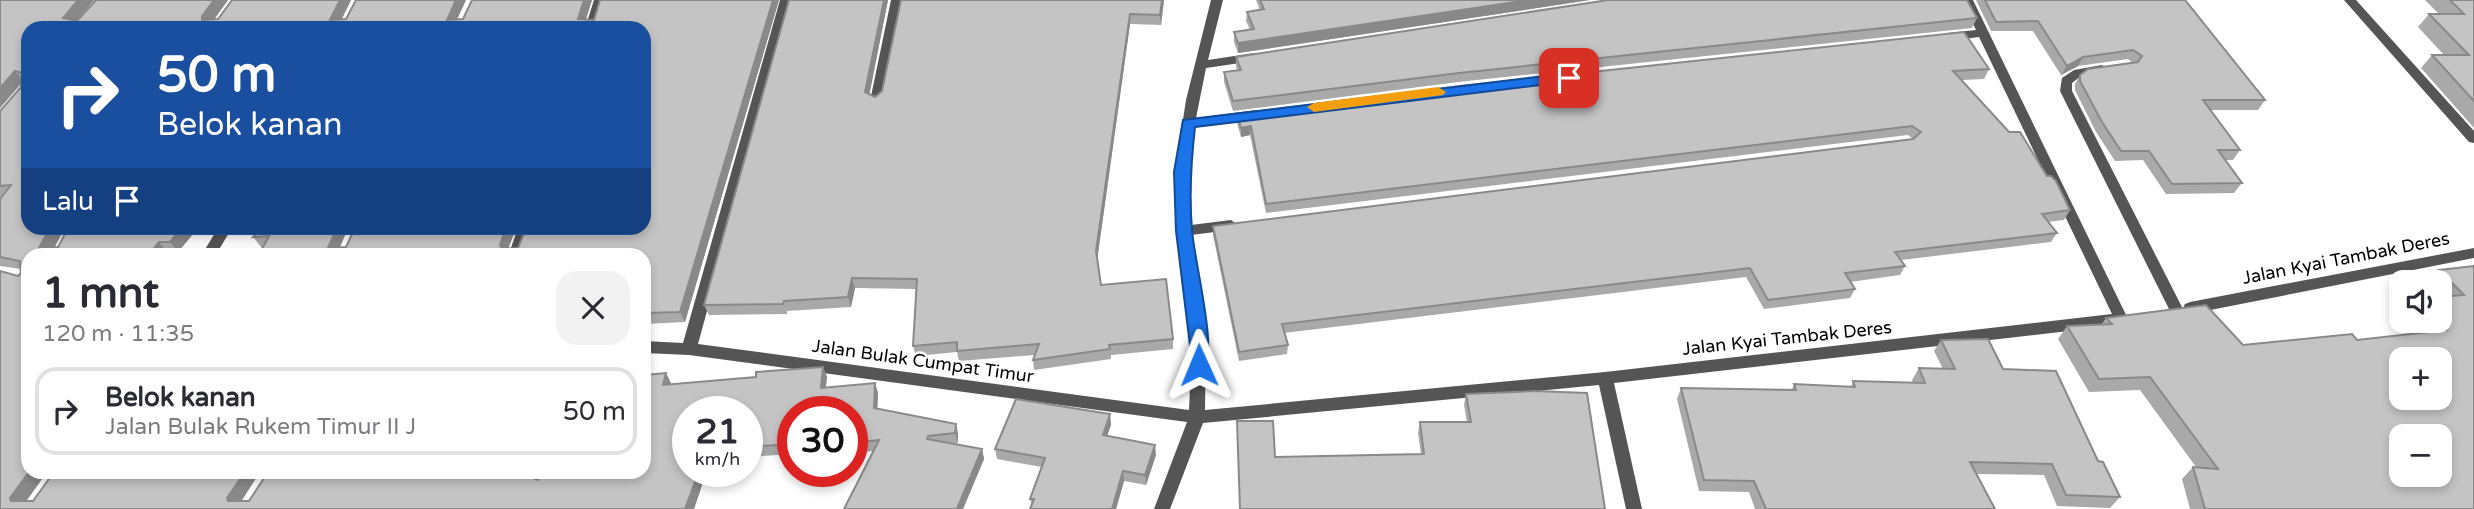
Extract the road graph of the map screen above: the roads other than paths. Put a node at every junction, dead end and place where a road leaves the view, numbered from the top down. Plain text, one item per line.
1 (600, 0) edge
2 (786, 0) edge
3 (897, 0) edge
4 (1217, 0) edge
5 (1967, 0) edge
6 (2350, 0) edge
7 (593, 21) edge
8 (1983, 33) junction
9 (1928, 39) edge
10 (1267, 55) edge
11 (1200, 65) junction
12 (2116, 67) edge
13 (876, 101) edge
14 (1269, 113) edge
15 (1188, 123) junction
16 (2474, 139) edge
17 (1239, 225) edge
18 (1184, 231) junction
19 (2474, 253) edge
20 (651, 346) edge
21 (689, 349) junction
22 (1605, 378) junction
23 (1197, 417) junction
24 (1161, 509) edge
25 (1634, 509) edge

1 - 7 street
2 - 21 street
3 - 13 street
4 - 11 street
5 - 8 street
6 - 16 street
8 - 9 street
8 - 22 street, Jalan Kyai Tambak Deres
10 - 11 street
11 - 15 street
12 - 19 street, Jalan Kyai Tambak Deres
14 - 15 street
15 - 18 street
17 - 18 street
18 - 23 street
20 - 21 street, Jalan Bulak Cumpat Timur
21 - 23 street, Jalan Bulak Cumpat Timur
22 - 23 street, Jalan Kyai Tambak Deres
22 - 25 street
23 - 24 street

